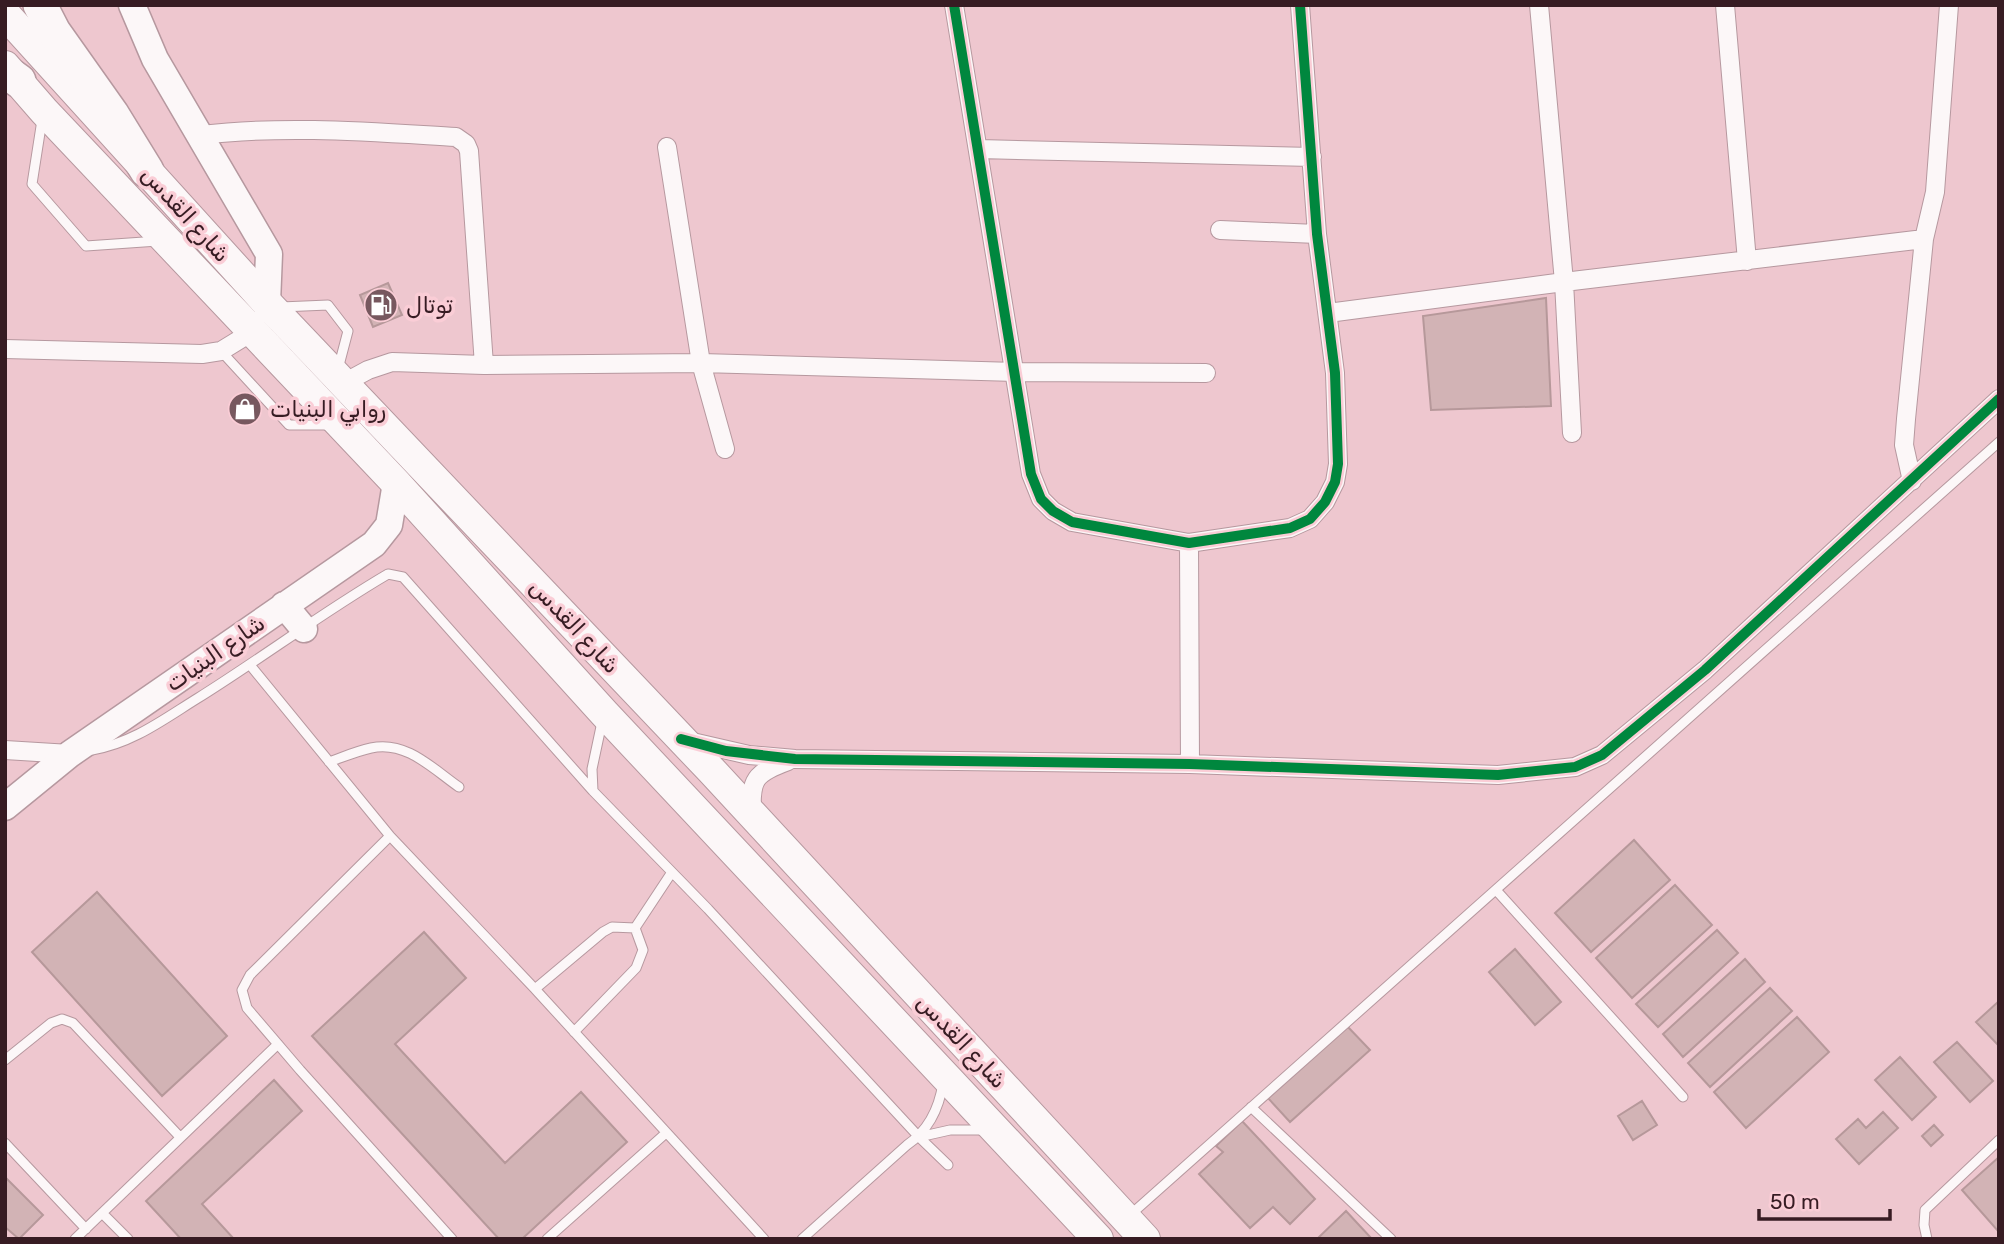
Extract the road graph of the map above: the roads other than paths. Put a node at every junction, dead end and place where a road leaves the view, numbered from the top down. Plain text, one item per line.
1 (40, 5) edge
2 (132, 5) edge
3 (954, 5) edge
4 (1300, 5) edge
5 (1539, 5) edge
6 (1725, 5) edge
7 (1949, 5) edge
8 (5, 14) edge
9 (10, 73) edge
10 (44, 111) junction
11 (201, 135) junction
12 (667, 147) dead end
13 (979, 149) junction
14 (1312, 157) junction
15 (147, 171) junction
16 (1220, 230) dead end
17 (1317, 234) junction
18 (1924, 239) junction
19 (166, 240) junction
20 (1746, 261) junction
21 (1564, 282) junction
22 (269, 305) junction
23 (1328, 313) junction
24 (252, 332) junction
25 (5, 349) edge
26 (220, 351) junction
27 (701, 363) junction
28 (484, 365) junction
29 (1016, 372) junction
30 (1206, 373) dead end
31 (340, 379) junction
32 (1999, 399) edge
33 (341, 426) junction
34 (1572, 433) dead end
35 (1999, 442) edge
36 (725, 449) dead end
37 (1912, 481) junction
38 (396, 483) junction
39 (1189, 543) junction
40 (284, 605) junction
41 (304, 629) junction
42 (250, 665) junction
43 (604, 713) junction
44 (681, 738) junction
45 (5, 750) edge
46 (70, 754) junction
47 (794, 759) junction
48 (329, 762) junction
49 (1190, 764) junction
50 (459, 787) dead end
51 (593, 791) junction
52 (5, 807) edge
53 (752, 814) junction
54 (390, 836) junction
55 (672, 872) junction
56 (1496, 890) junction
57 (635, 928) junction
58 (535, 989) junction
59 (574, 1032) junction
60 (278, 1044) junction
61 (5, 1060) edge
62 (943, 1072) junction
63 (1683, 1097) dead end
64 (1251, 1107) junction
65 (997, 1131) junction
66 (666, 1133) junction
67 (180, 1137) junction
68 (919, 1137) junction
69 (1999, 1140) edge
70 (5, 1143) edge
71 (948, 1165) dead end
72 (103, 1213) junction
73 (86, 1228) junction
74 (1135, 1229) edge
75 (75, 1239) edge
76 (128, 1239) edge
77 (452, 1239) edge
78 (547, 1239) edge
79 (764, 1239) edge
80 (802, 1239) edge
81 (1098, 1239) edge
82 (1391, 1239) edge
83 (1927, 1239) edge

1 - 15 highway
2 - 11 main road
3 - 13 street
4 - 14 street
5 - 21 street
6 - 20 street
7 - 18 street
8 - 15 highway, شارع القدس
9 - 10 highway, شارع القدس
10 - 19 highway, شارع القدس
10 - 19 lane
11 - 22 main road
11 - 28 street
12 - 27 street
13 - 14 street
13 - 29 street
14 - 17 street
15 - 22 highway, شارع القدس
16 - 17 street
17 - 23 street
18 - 20 street
18 - 37 street
19 - 24 highway, شارع القدس
20 - 21 street
21 - 23 street
21 - 34 street
22 - 31 highway, شارع القدس
22 - 31 lane
23 - 39 street
24 - 26 street
24 - 33 highway, شارع القدس
25 - 26 street
26 - 33 lane
27 - 28 street
27 - 29 street
27 - 36 street
28 - 31 street
29 - 30 street
29 - 39 street
31 - 44 highway, شارع القدس
32 - 37 street
33 - 38 highway, شارع القدس
35 - 56 lane
37 - 49 street
38 - 40 main road, شارع البنيات
38 - 43 highway, شارع القدس
39 - 49 street
40 - 41 main road
40 - 46 main road, شارع البنيات
41 - 42 lane
41 - 51 lane
42 - 46 lane
42 - 48 lane
43 - 51 lane
43 - 62 highway, شارع القدس
44 - 47 street
44 - 53 highway, شارع القدس
45 - 46 street
46 - 52 main road, شارع البنيات
47 - 49 street
47 - 53 street
48 - 50 lane
48 - 54 lane
51 - 55 lane
53 - 74 highway, شارع القدس
54 - 58 lane
54 - 60 lane
55 - 57 lane
55 - 68 lane
56 - 63 lane
56 - 64 lane
57 - 58 lane
57 - 59 lane
58 - 59 lane
59 - 66 lane
60 - 67 lane
60 - 77 lane
61 - 67 lane
62 - 65 highway, شارع القدس
62 - 68 lane
64 - 74 lane
64 - 82 lane
65 - 68 lane
65 - 81 highway, شارع القدس
66 - 78 lane
66 - 79 lane
67 - 72 lane
68 - 71 lane
68 - 80 lane
69 - 83 lane
70 - 73 lane
72 - 73 lane
72 - 76 lane
73 - 75 lane

